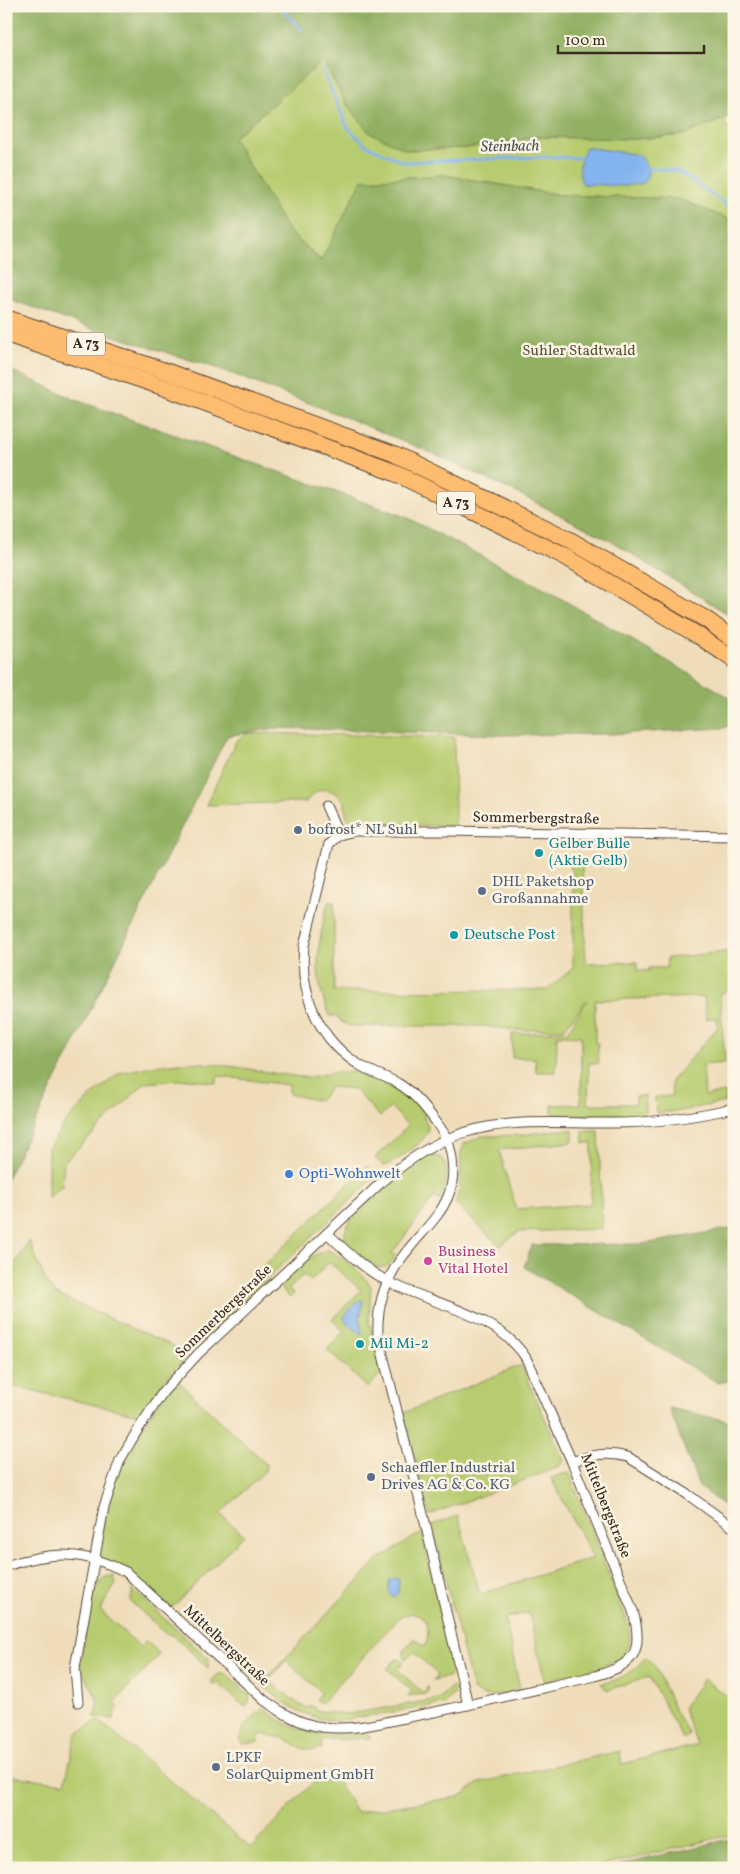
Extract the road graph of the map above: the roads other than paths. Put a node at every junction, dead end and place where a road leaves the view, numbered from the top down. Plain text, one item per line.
1 (6, 318) edge
2 (6, 334) edge
3 (163, 378) junction
4 (734, 640) edge
5 (734, 660) edge
6 (326, 806) dead end
7 (339, 835) junction
8 (734, 836) edge
9 (734, 1108) edge
10 (447, 1138) junction
11 (327, 1233) junction
12 (388, 1282) junction
13 (572, 1462) junction
14 (734, 1528) edge
15 (94, 1559) junction
16 (6, 1566) edge
17 (78, 1702) dead end
18 (468, 1705) junction

1 - 3 highway, A 73
2 - 3 highway, A 73
3 - 4 highway, A 73
3 - 5 highway, A 73
6 - 7 street
7 - 8 street, Sommerbergstraße
7 - 10 street
9 - 10 street, Sommerbergstraße
10 - 11 street, Sommerbergstraße
10 - 12 street
11 - 12 street, Mittelbergstraße
11 - 15 street, Sommerbergstraße
12 - 13 street, Mittelbergstraße
12 - 18 street
13 - 14 street
13 - 18 street, Mittelbergstraße
15 - 16 street
15 - 17 street, Sommerbergstraße
15 - 18 street, Mittelbergstraße

